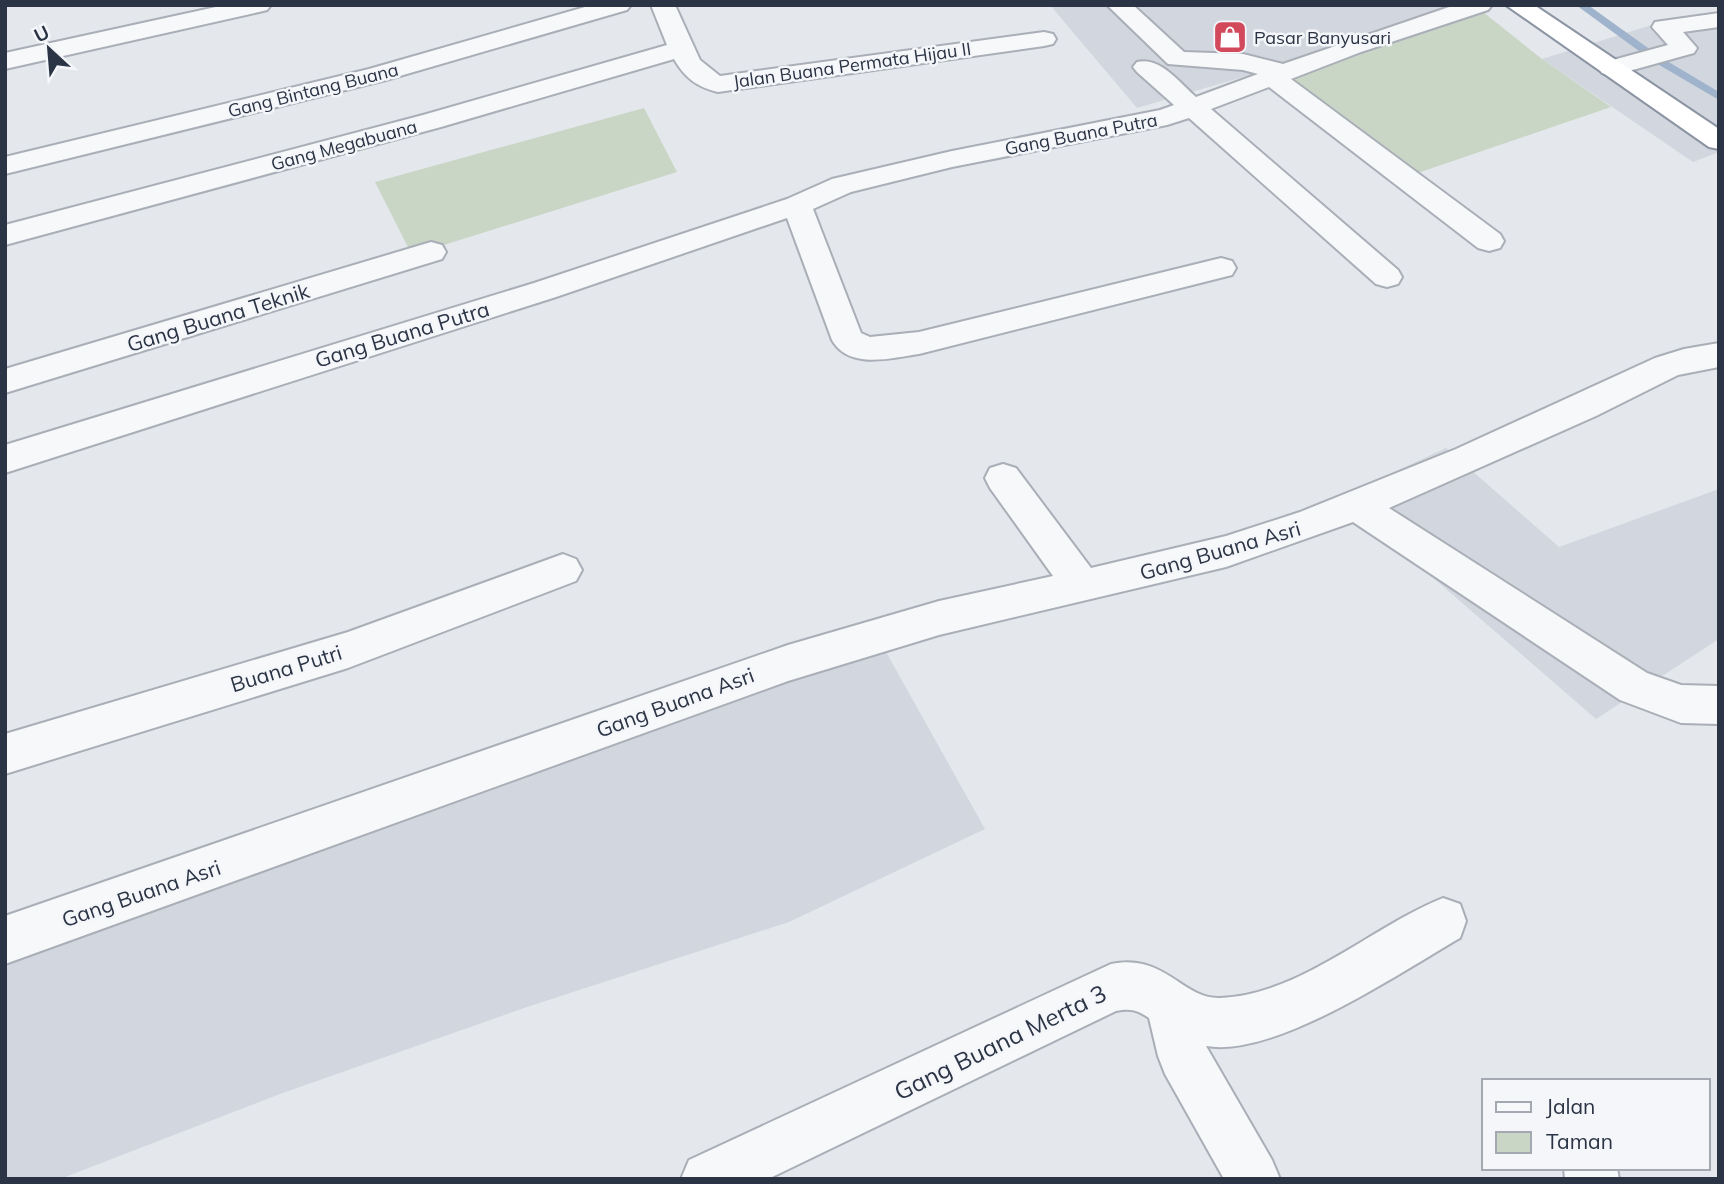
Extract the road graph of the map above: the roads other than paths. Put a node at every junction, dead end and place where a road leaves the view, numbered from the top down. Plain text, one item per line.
1 (259, 5) edge
2 (619, 5) edge
3 (663, 5) edge
4 (1119, 5) edge
5 (1480, 5) edge
6 (1518, 5) edge
7 (1719, 20) edge
8 (1044, 40) dead end
9 (682, 49) junction
10 (5, 61) edge
11 (1146, 67) dead end
12 (1611, 68) junction
13 (1277, 75) junction
14 (1189, 107) junction
15 (1719, 141) edge
16 (5, 166) edge
17 (797, 205) junction
18 (5, 235) edge
19 (1489, 241) dead end
20 (430, 252) dead end
21 (1221, 268) dead end
22 (1387, 277) dead end
23 (1719, 355) edge
24 (5, 381) edge
25 (5, 460) edge
26 (1003, 478) dead end
27 (1358, 507) junction
28 (563, 570) dead end
29 (1082, 586) junction
30 (1719, 705) edge
31 (5, 754) edge
32 (1443, 921) dead end
33 (5, 940) edge
34 (1171, 1005) junction
35 (708, 1179) edge
36 (1253, 1179) edge

1 - 10 street
2 - 16 street, Gang Bintang Buana
3 - 9 street, Jalan Buana Permata Hijau II
4 - 13 street
5 - 13 street, Gang Buana Putra
6 - 12 highway
7 - 12 street
8 - 9 street, Jalan Buana Permata Hijau II
9 - 18 street, Gang Megabuana
11 - 14 street
12 - 15 highway
13 - 14 street, Gang Buana Putra
13 - 19 street
14 - 17 street, Gang Buana Putra
14 - 22 street
17 - 21 street
17 - 25 street, Gang Buana Putra
20 - 24 street, Gang Buana Teknik
23 - 27 street, Gang Buana Asri
26 - 29 street
27 - 29 street, Gang Buana Asri
27 - 30 street
28 - 31 street, Buana Putri
29 - 33 street, Gang Buana Asri
32 - 34 street, Gang Buana Merta 3
34 - 35 street, Gang Buana Merta 3
34 - 36 street

